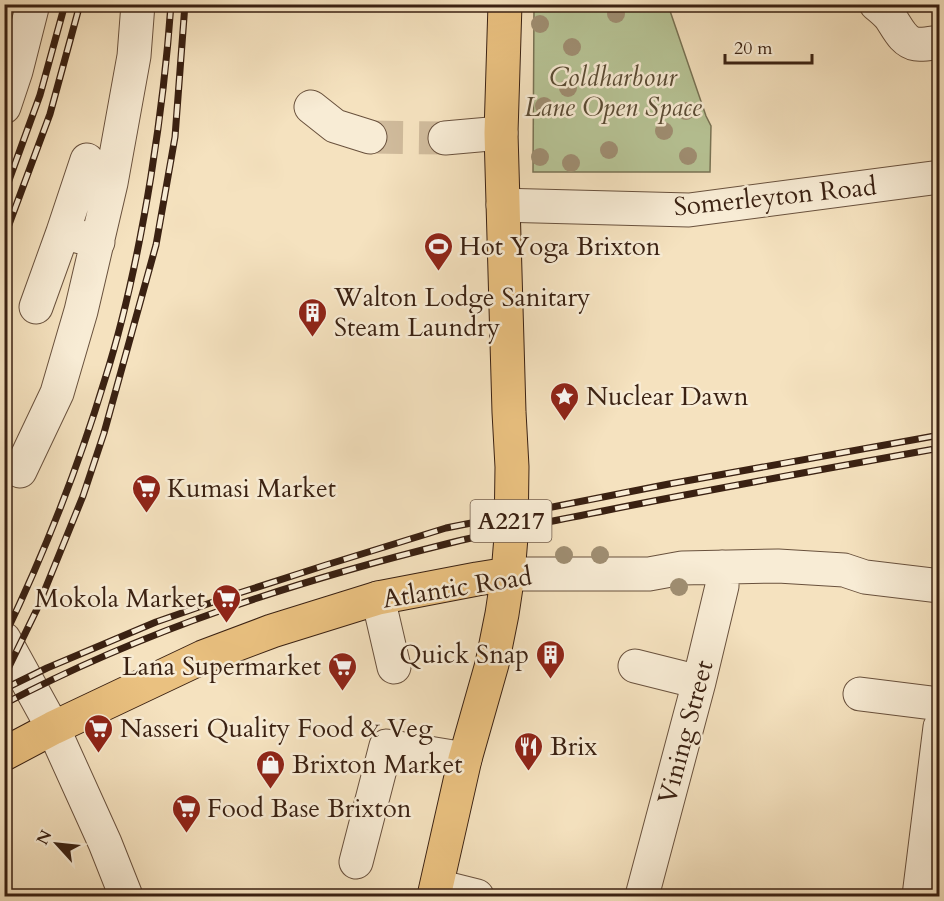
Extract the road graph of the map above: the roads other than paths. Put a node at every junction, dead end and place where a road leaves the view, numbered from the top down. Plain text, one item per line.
1 (33, 4) edge
2 (138, 4) edge
3 (505, 4) edge
4 (876, 4) edge
5 (939, 42) edge
6 (4, 107) edge
7 (311, 107) dead end
8 (501, 133) junction
9 (370, 137) tunnel mouth
10 (445, 138) tunnel mouth
11 (87, 160) dead end
12 (939, 177) edge
13 (503, 205) junction
14 (63, 232) junction
15 (98, 242) junction
16 (36, 308) dead end
17 (20, 471) dead end
18 (722, 567) junction
19 (508, 574) junction
20 (939, 586) edge
21 (378, 598) junction
22 (4, 639) edge
23 (635, 666) dead end
24 (394, 667) dead end
25 (699, 682) junction
26 (860, 694) dead end
27 (939, 704) edge
28 (939, 727) edge
29 (53, 728) junction
30 (388, 739) dead end
31 (4, 754) edge
32 (466, 755) junction
33 (356, 862) dead end
34 (435, 891) edge
35 (126, 897) edge
36 (477, 897) edge
37 (642, 897) edge
38 (919, 897) edge

1 - 6 street
2 - 15 street
3 - 8 main road, A2217
4 - 5 street
7 - 9 street
8 - 10 street
8 - 13 main road, A2217
11 - 14 street
12 - 13 street, Somerleyton Road
13 - 19 main road, A2217
14 - 15 street
14 - 16 street
15 - 17 street
18 - 19 street, Atlantic Road
18 - 20 street, Atlantic Road
18 - 25 street, Vining Street
19 - 21 main road, Atlantic Road
19 - 32 main road, A2217
21 - 24 street
21 - 29 main road, Atlantic Road
22 - 29 street
23 - 25 street
25 - 37 street, Vining Street
26 - 27 street
28 - 38 street
29 - 31 main road, Atlantic Road
29 - 35 street
30 - 32 street
32 - 33 street
32 - 34 main road, A2217
34 - 36 street

